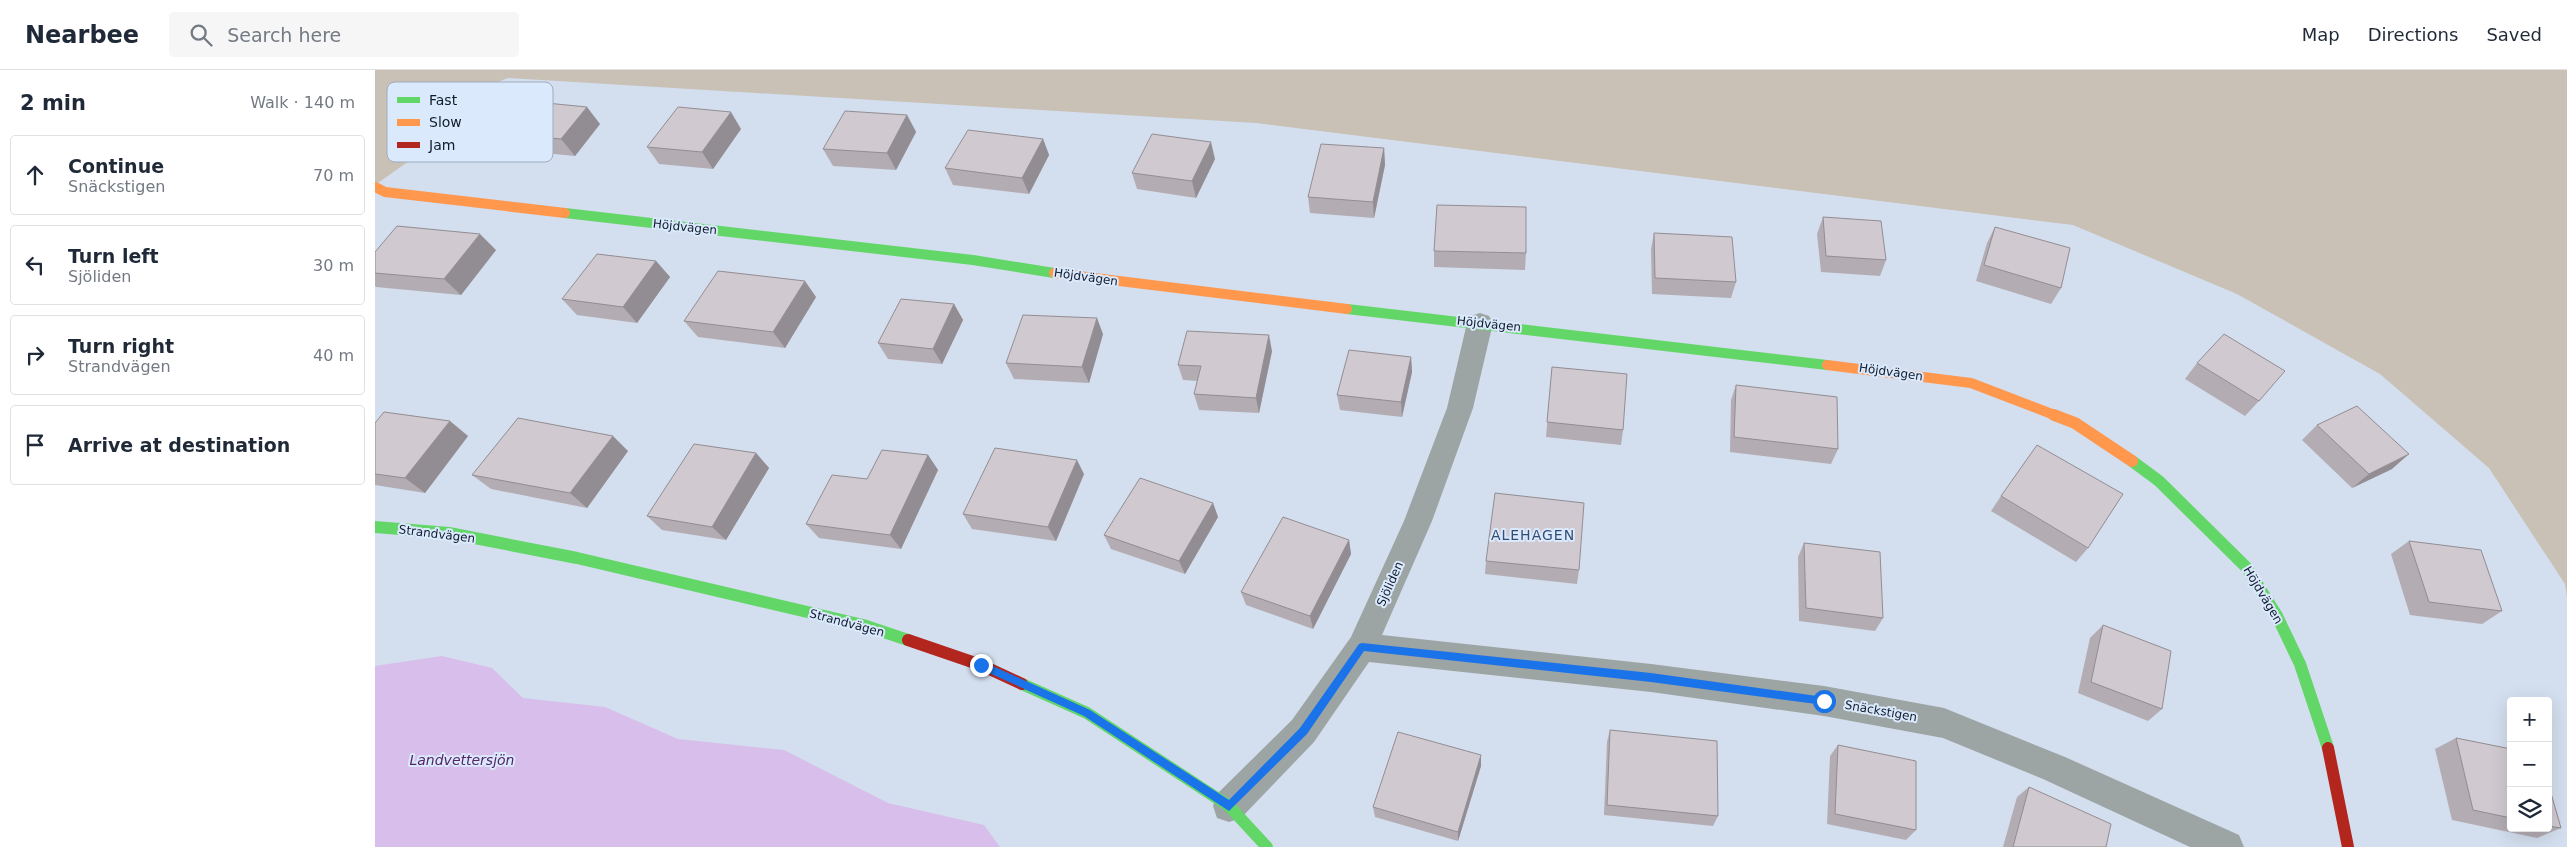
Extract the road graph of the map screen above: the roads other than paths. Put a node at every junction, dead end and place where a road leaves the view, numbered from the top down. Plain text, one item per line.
1 (375, 187) edge
2 (1480, 322) junction
3 (375, 528) edge
4 (1362, 647) junction
5 (1229, 806) junction
6 (1267, 847) edge
7 (2227, 847) edge
8 (2348, 847) edge

1 - 2 street, Höjdvägen
2 - 4 street, Sjöliden
2 - 8 street, Höjdvägen
3 - 5 street, Strandvägen
4 - 5 street, Sjöliden
4 - 7 street, Snäckstigen
5 - 6 street, Strandvägen

